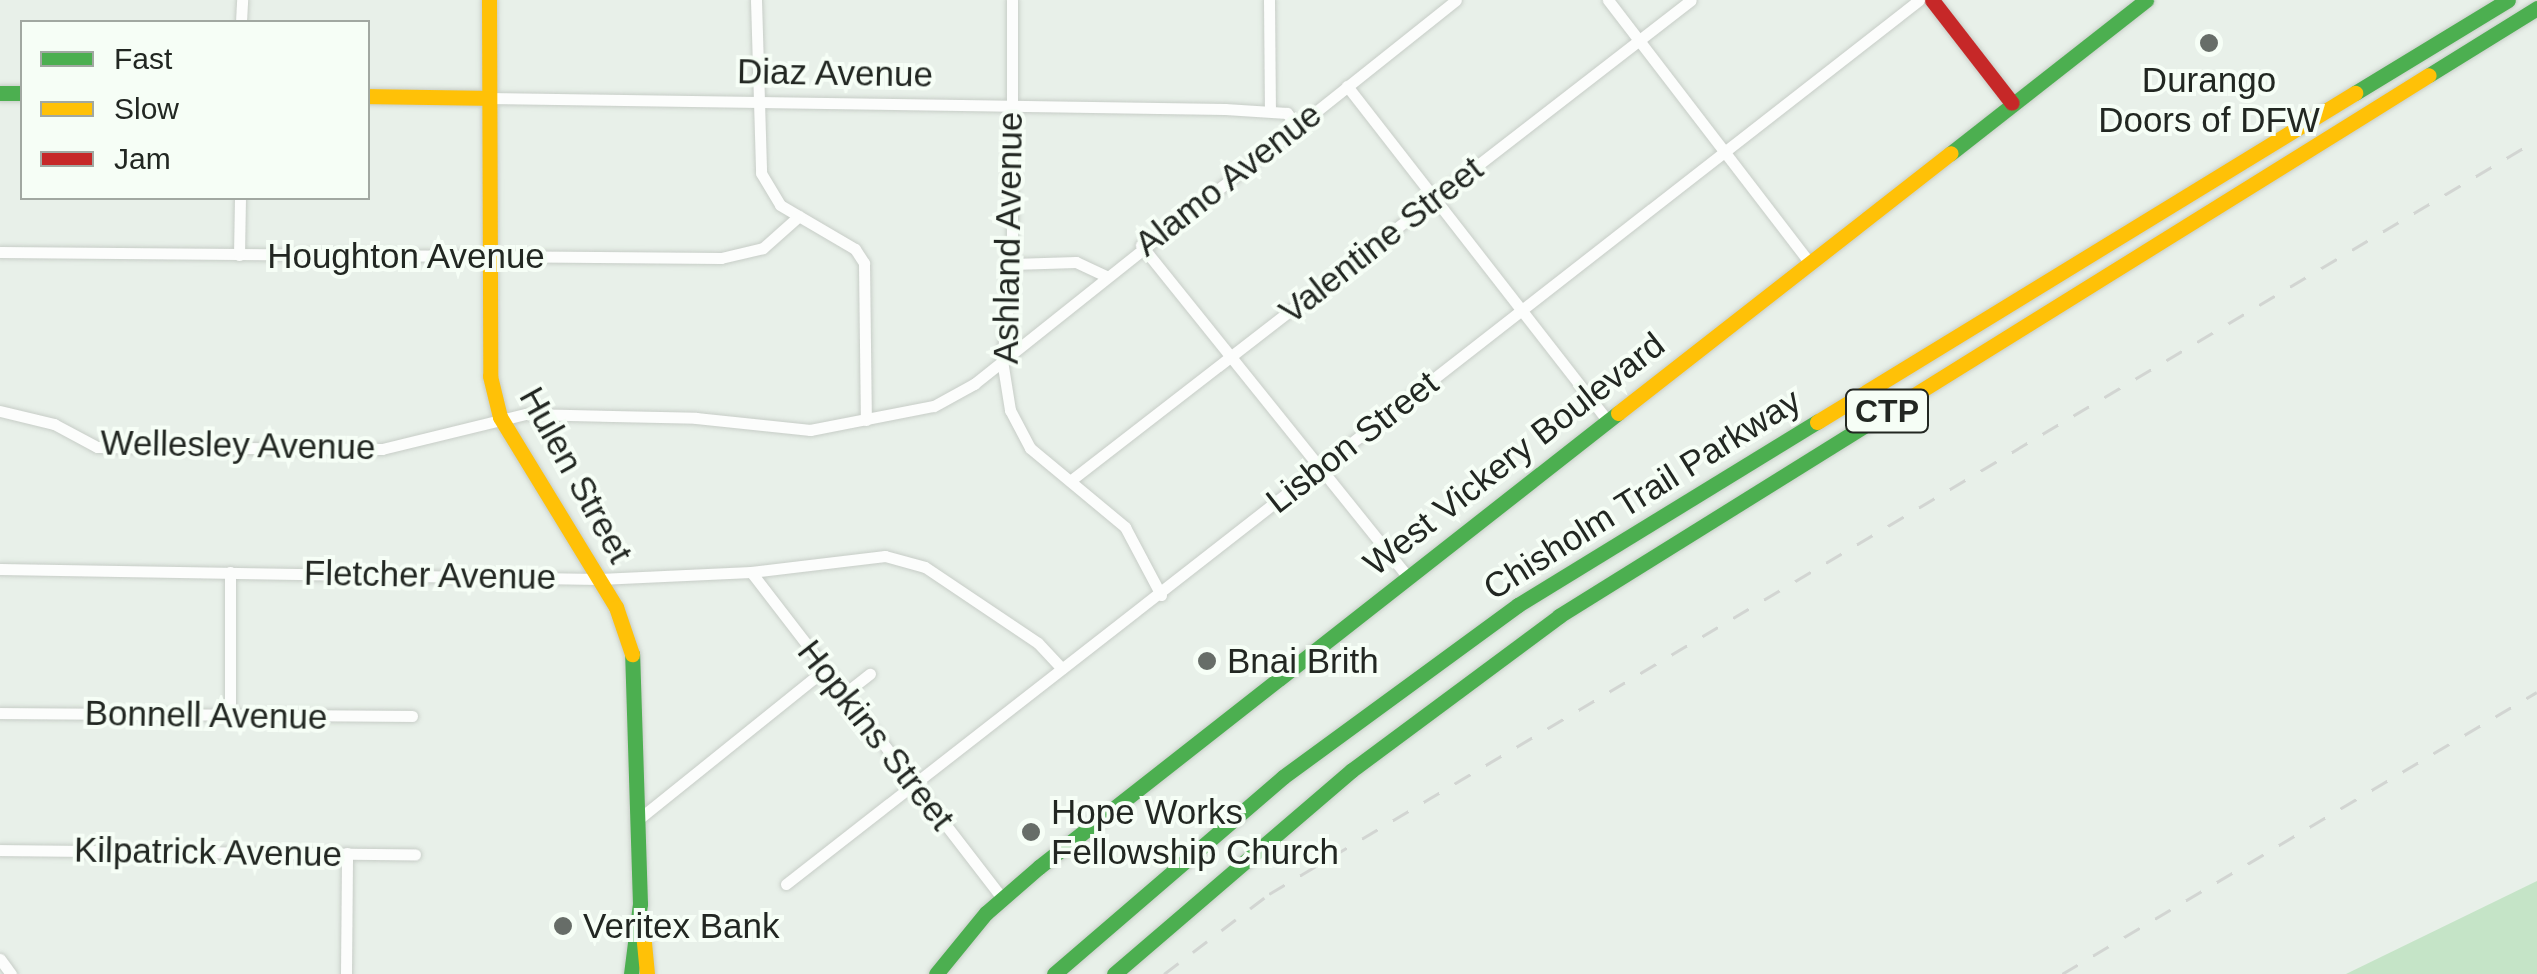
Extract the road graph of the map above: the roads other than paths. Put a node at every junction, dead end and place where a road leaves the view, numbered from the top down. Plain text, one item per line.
1 (490, 0) edge
2 (756, 0) edge
3 (1012, 0) edge
4 (1269, 0) edge
5 (1456, 0) edge
6 (1608, 0) edge
7 (1690, 0) edge
8 (1918, 0) edge
9 (1932, 0) edge
10 (2146, 0) edge
11 (2508, 0) edge
12 (2537, 8) edge
13 (1639, 40) junction
14 (1347, 86) junction
15 (370, 96) edge
16 (489, 98) junction
17 (756, 102) junction
18 (2012, 103) junction
19 (1011, 106) junction
20 (1270, 111) junction
21 (1296, 124) junction
22 (1724, 151) junction
23 (1434, 199) junction
24 (240, 200) edge
25 (799, 216) junction
26 (1141, 245) junction
27 (0, 252) edge
28 (239, 255) junction
29 (489, 256) junction
30 (1810, 263) junction
31 (1012, 264) junction
32 (1106, 276) junction
33 (1521, 310) junction
34 (1232, 355) junction
35 (1002, 360) junction
36 (0, 412) edge
37 (500, 416) junction
38 (866, 420) junction
39 (1607, 420) junction
40 (1323, 464) junction
41 (1070, 481) junction
42 (0, 569) edge
43 (230, 572) junction
44 (751, 572) junction
45 (1406, 575) junction
46 (599, 579) junction
47 (1161, 595) junction
48 (825, 669) junction
49 (1062, 669) junction
50 (870, 674) dead end
51 (844, 694) junction
52 (0, 713) edge
53 (230, 715) junction
54 (412, 716) dead end
55 (912, 783) junction
56 (640, 818) junction
57 (0, 850) edge
58 (347, 854) junction
59 (415, 854) dead end
60 (786, 884) dead end
61 (1002, 898) junction
62 (640, 914) junction
63 (0, 958) edge
64 (648, 971) edge
65 (11, 974) edge
66 (346, 974) edge
67 (631, 974) edge
68 (936, 974) edge
69 (1054, 974) edge
70 (1114, 974) edge

1 - 16 main road, Hulen Street
2 - 17 street
3 - 19 street, Ashland Avenue
4 - 20 street
5 - 14 street, Alamo Avenue
6 - 13 street
7 - 13 street, Valentine Street
8 - 22 street, Lisbon Street
9 - 18 main road
10 - 18 main road, West Vickery Boulevard
11 - 69 main road, Chisholm Trail Parkway / CTP
12 - 70 main road, Chisholm Trail Parkway / CTP
13 - 22 street
13 - 23 street, Valentine Street
14 - 21 street, Alamo Avenue
14 - 23 street
15 - 16 main road, Diaz Avenue
16 - 17 street, Diaz Avenue
16 - 29 main road, Hulen Street
17 - 19 street, Diaz Avenue
17 - 25 street
18 - 30 main road, West Vickery Boulevard
19 - 20 street, Diaz Avenue
19 - 31 street, Ashland Avenue
20 - 21 street, Diaz Avenue
21 - 26 street, Alamo Avenue
22 - 30 street
22 - 33 street, Lisbon Street
23 - 33 street
23 - 34 street, Valentine Street
24 - 28 street
25 - 29 street, Houghton Avenue
25 - 38 street
26 - 32 street, Alamo Avenue
26 - 34 street
27 - 28 street, Houghton Avenue
28 - 29 street, Houghton Avenue
29 - 37 main road, Hulen Street
30 - 39 main road, West Vickery Boulevard
31 - 32 street
31 - 35 street, Ashland Avenue
32 - 35 street, Alamo Avenue
33 - 39 street
33 - 40 street, Lisbon Street
34 - 40 street
34 - 41 street, Valentine Street
35 - 38 street, Wellesley Avenue
35 - 41 street, Ashland Avenue
36 - 37 street, Wellesley Avenue
37 - 38 street, Wellesley Avenue
37 - 46 main road, Hulen Street
39 - 45 main road, West Vickery Boulevard
40 - 45 street
40 - 47 street, Lisbon Street
41 - 47 street, Ashland Avenue
42 - 43 street, Fletcher Avenue
43 - 46 street, Fletcher Avenue
43 - 53 street
44 - 46 street, Fletcher Avenue
44 - 48 street, Hopkins Street
44 - 49 street, Fletcher Avenue
45 - 61 main road, West Vickery Boulevard
46 - 56 main road, Hulen Street
47 - 49 street, Lisbon Street
48 - 51 street, Hopkins Street
48 - 56 street
49 - 55 street, Lisbon Street
50 - 51 street
51 - 55 street, Hopkins Street
52 - 53 street, Bonnell Avenue
53 - 54 street, Bonnell Avenue
55 - 60 street, Lisbon Street
55 - 61 street, Hopkins Street
56 - 62 main road, Hulen Street
57 - 58 street, Kilpatrick Avenue
58 - 59 street, Kilpatrick Avenue
58 - 66 street
61 - 68 main road, West Vickery Boulevard
62 - 64 main road
62 - 67 main road
63 - 65 street

